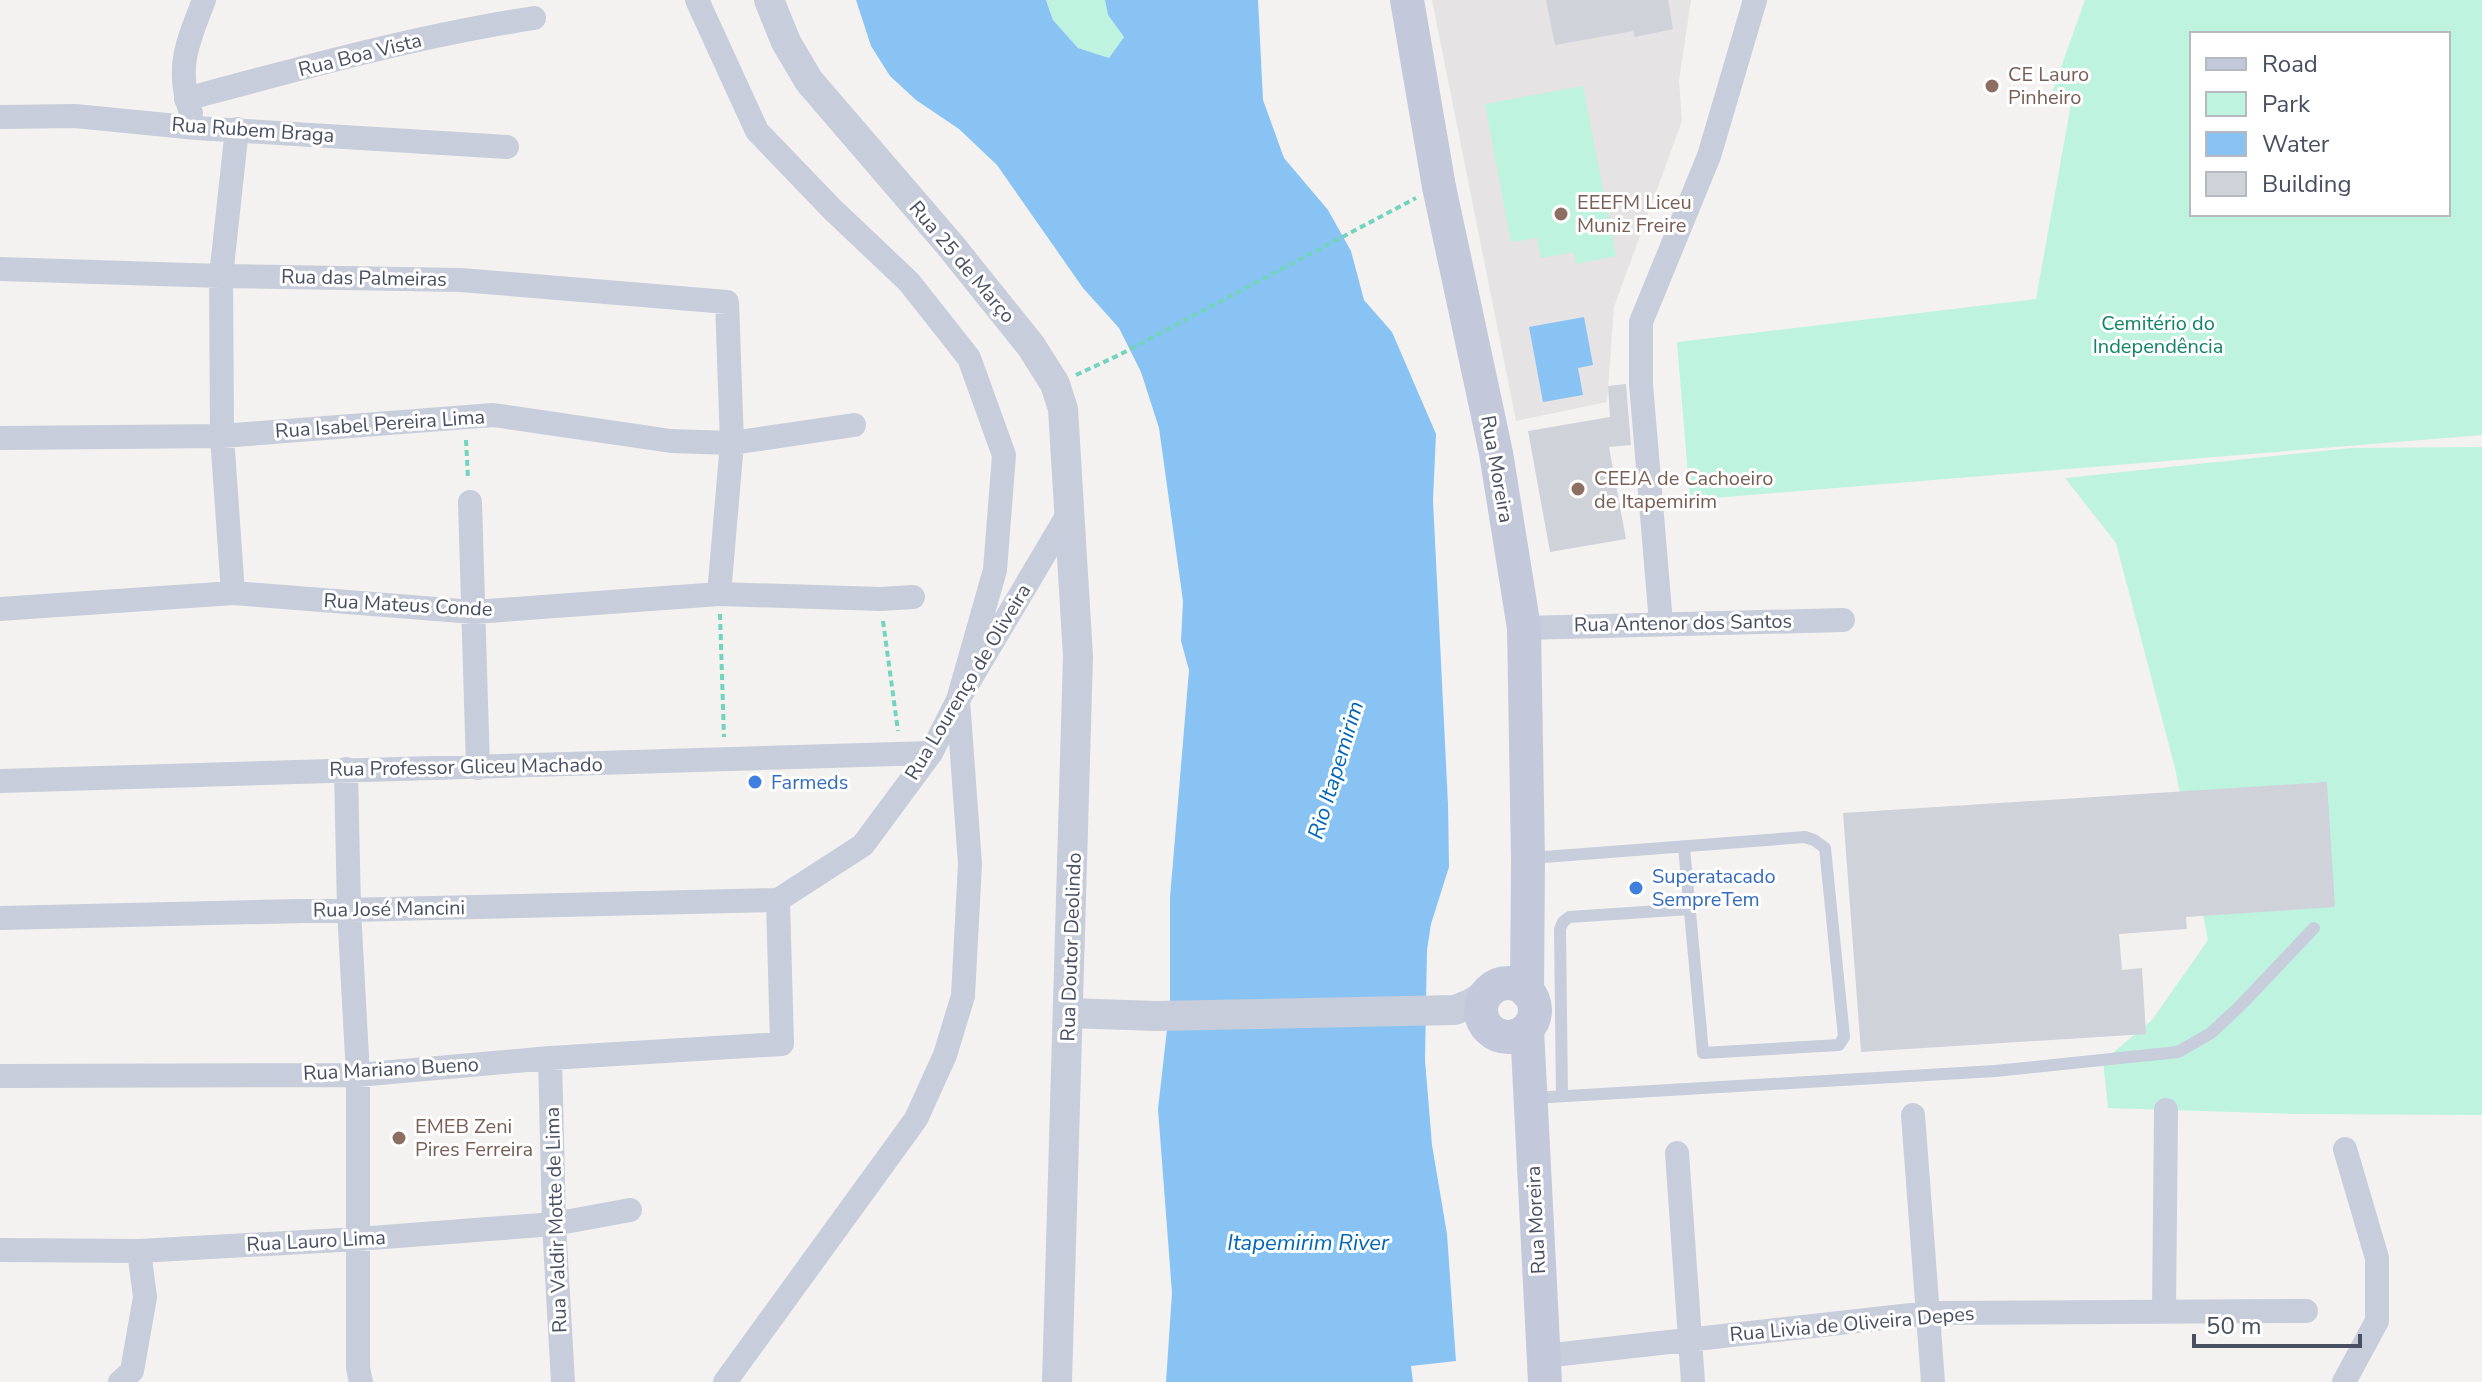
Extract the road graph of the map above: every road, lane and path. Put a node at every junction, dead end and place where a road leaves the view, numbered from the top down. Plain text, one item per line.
1 (204, 0) edge
2 (697, 0) edge
3 (769, 0) edge
4 (1407, 0) edge
5 (1755, 0) edge
6 (534, 18) dead end
7 (186, 99) junction
8 (0, 117) edge
9 (197, 128) junction
10 (237, 129) junction
11 (507, 147) dead end
12 (1383, 215) dead end
13 (0, 269) edge
14 (221, 276) junction
15 (1055, 384) junction
16 (854, 425) dead end
17 (222, 436) junction
18 (0, 438) edge
19 (732, 443) junction
20 (470, 502) dead end
21 (1070, 511) junction
22 (233, 593) junction
23 (719, 594) junction
24 (913, 597) dead end
25 (880, 599) junction
26 (0, 609) edge
27 (474, 612) junction
28 (1843, 620) dead end
29 (1661, 623) junction
30 (1524, 628) junction
31 (958, 700) junction
32 (931, 753) junction
33 (901, 754) junction
34 (725, 760) junction
35 (478, 768) junction
36 (346, 769) junction
37 (0, 781) edge
38 (1684, 847) junction
39 (1528, 859) junction
40 (778, 900) junction
41 (1690, 909) junction
42 (349, 910) junction
43 (0, 918) edge
44 (2314, 928) dead end
45 (1489, 1010) junction
46 (1069, 1013) junction
47 (550, 1058) junction
48 (358, 1075) junction
49 (0, 1076) edge
50 (1540, 1093) junction
51 (2166, 1110) dead end
52 (1913, 1115) dead end
53 (2345, 1149) dead end
54 (1677, 1153) dead end
55 (630, 1210) dead end
56 (554, 1224) junction
57 (358, 1239) junction
58 (0, 1250) edge
59 (139, 1251) junction
60 (2164, 1310) junction
61 (2306, 1311) dead end
62 (1929, 1313) junction
63 (1691, 1339) junction
64 (1544, 1369) edge
65 (120, 1382) edge
66 (361, 1382) edge
67 (563, 1382) edge
68 (725, 1382) edge
69 (1057, 1382) edge
70 (1693, 1382) edge
71 (1933, 1382) edge
72 (2344, 1382) edge

1 - 7 street
2 - 31 street
3 - 15 street, Rua 25 de Março
4 - 30 main road, Rua Moreira
5 - 29 street
6 - 7 street, Rua Boa Vista
7 - 9 street
8 - 9 street, Rua Rubem Braga
9 - 10 street, Rua Rubem Braga
10 - 11 street, Rua Rubem Braga
10 - 14 street
12 - 15 path
13 - 14 street, Rua das Palmeiras
14 - 17 street
14 - 19 street, Rua das Palmeiras
15 - 21 street, Rua 25 de Março
16 - 19 street, Rua Isabel Pereira Lima
17 - 18 street, Rua Isabel Pereira Lima
17 - 19 street, Rua Isabel Pereira Lima
17 - 22 street
19 - 23 street
20 - 27 street
21 - 31 street, Rua Lourenço de Oliveira
21 - 46 street, Rua Doutor Deolindo
22 - 26 street, Rua Mateus Conde
22 - 27 street, Rua Mateus Conde
23 - 25 street, Rua Mateus Conde
23 - 27 street, Rua Mateus Conde
23 - 34 path
24 - 25 street, Rua Mateus Conde
25 - 33 path
27 - 35 street
28 - 29 street, Rua Antenor dos Santos
29 - 30 street, Rua Antenor dos Santos
30 - 39 main road, Rua Moreira
31 - 32 street, Rua Lourenço de Oliveira
31 - 68 street
32 - 33 street, Rua Professor Gliceu Machado
32 - 40 street, Rua Lourenço de Oliveira
33 - 34 street, Rua Professor Gliceu Machado
34 - 35 street, Rua Professor Gliceu Machado
35 - 36 street, Rua Professor Gliceu Machado
36 - 37 street, Rua Professor Gliceu Machado
36 - 42 street
38 - 39 lane
38 - 41 lane
38 - 41 lane
39 - 45 main road, Rua Moreira
40 - 42 street, Rua José Mancini
40 - 47 street, Rua Mariano Bueno
41 - 50 lane
42 - 43 street, Rua José Mancini
42 - 48 street
44 - 50 lane
45 - 46 street
45 - 50 main road, Rua Moreira
46 - 69 street, Rua Doutor Deolindo
47 - 48 street, Rua Mariano Bueno
47 - 56 street, Rua Valdir Motte de Lima
48 - 49 street, Rua Mariano Bueno
48 - 57 street
50 - 64 main road, Rua Moreira
51 - 60 street
52 - 62 street
53 - 72 street
54 - 63 street
55 - 56 street, Rua Lauro Lima
56 - 57 street, Rua Lauro Lima
56 - 67 street, Rua Valdir Motte de Lima
57 - 59 street, Rua Lauro Lima
57 - 66 street
58 - 59 street, Rua Lauro Lima
59 - 65 street
60 - 61 street, Rua Livia de Oliveira Depes
60 - 62 street, Rua Livia de Oliveira Depes
62 - 63 street, Rua Livia de Oliveira Depes
62 - 71 street
63 - 64 street, Rua Livia de Oliveira Depes
63 - 70 street

